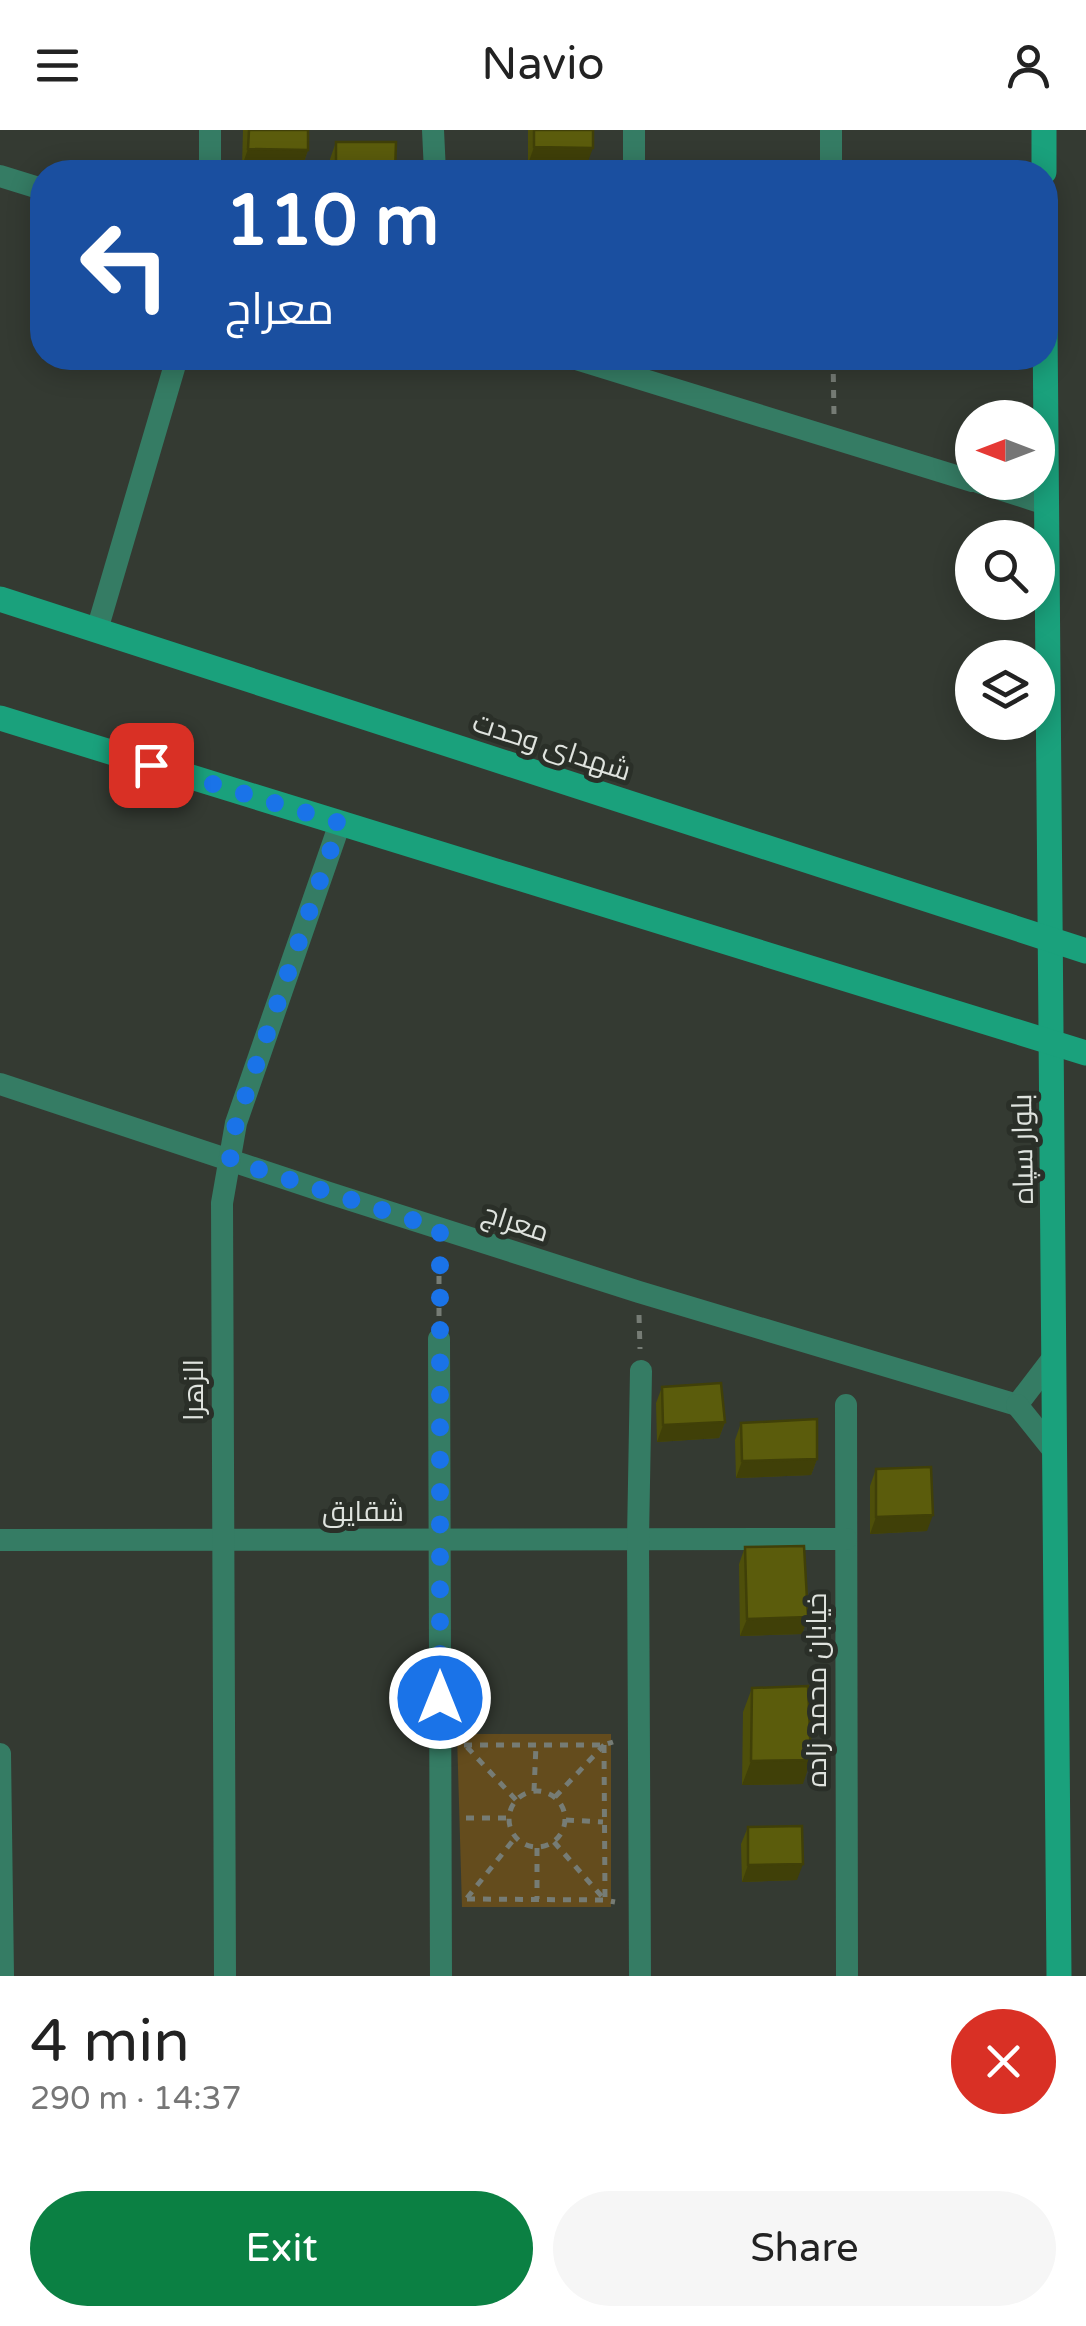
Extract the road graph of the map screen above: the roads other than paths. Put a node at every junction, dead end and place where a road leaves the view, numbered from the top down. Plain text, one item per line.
1 (210, 130) edge
2 (433, 130) edge
3 (634, 130) edge
4 (831, 130) edge
5 (1044, 130) edge
6 (210, 160) edge
7 (434, 160) edge
8 (634, 160) edge
9 (831, 160) edge
10 (1044, 160) edge
11 (0, 176) edge
12 (30, 185) edge
13 (173, 370) edge
14 (612, 370) edge
15 (1045, 370) edge
16 (955, 476) edge
17 (1033, 500) edge
18 (1046, 504) junction
19 (0, 599) edge
20 (97, 630) junction
21 (0, 718) edge
22 (340, 823) junction
23 (1050, 939) junction
24 (1086, 951) edge
25 (1050, 1042) junction
26 (1086, 1053) edge
27 (0, 1084) edge
28 (230, 1160) junction
29 (439, 1338) road end
30 (1054, 1358) junction
31 (641, 1371) road end
32 (846, 1405) dead end
33 (1017, 1405) junction
34 (1054, 1451) junction
35 (846, 1538) junction
36 (0, 1540) edge
37 (439, 1540) junction
38 (638, 1540) junction
39 (224, 1541) junction
40 (0, 1754) edge
41 (4, 1976) edge
42 (225, 1976) edge
43 (442, 1976) edge
44 (640, 1976) edge
45 (847, 1976) edge
46 (1059, 1976) edge

1 - 6 street
2 - 7 street
3 - 8 street
4 - 9 street
5 - 10 street
11 - 12 street
13 - 20 street
14 - 16 street
15 - 18 street, بلوار سپاه
17 - 18 street
18 - 23 street, بلوار سپاه
19 - 20 street, شهدای وحدت
20 - 23 street, شهدای وحدت
21 - 22 street
22 - 25 street
22 - 28 street, الزهرا
23 - 24 street, شهدای وحدت
23 - 25 street, بلوار سپاه
25 - 26 street
25 - 30 street, بلوار سپاه
27 - 28 street, معراج
28 - 33 street, معراج
28 - 39 street, الزهرا
29 - 37 street
30 - 33 street
30 - 34 street, بلوار سپاه
31 - 38 street
32 - 35 street, خیابان محمد زاده
33 - 34 street
34 - 46 street, بلوار سپاه
35 - 38 street, شقایق
35 - 45 street, خیابان محمد زاده
36 - 39 street, شقایق
37 - 38 street, شقایق
37 - 39 street, شقایق
37 - 43 street
38 - 44 street
39 - 42 street, الزهرا
40 - 41 street

